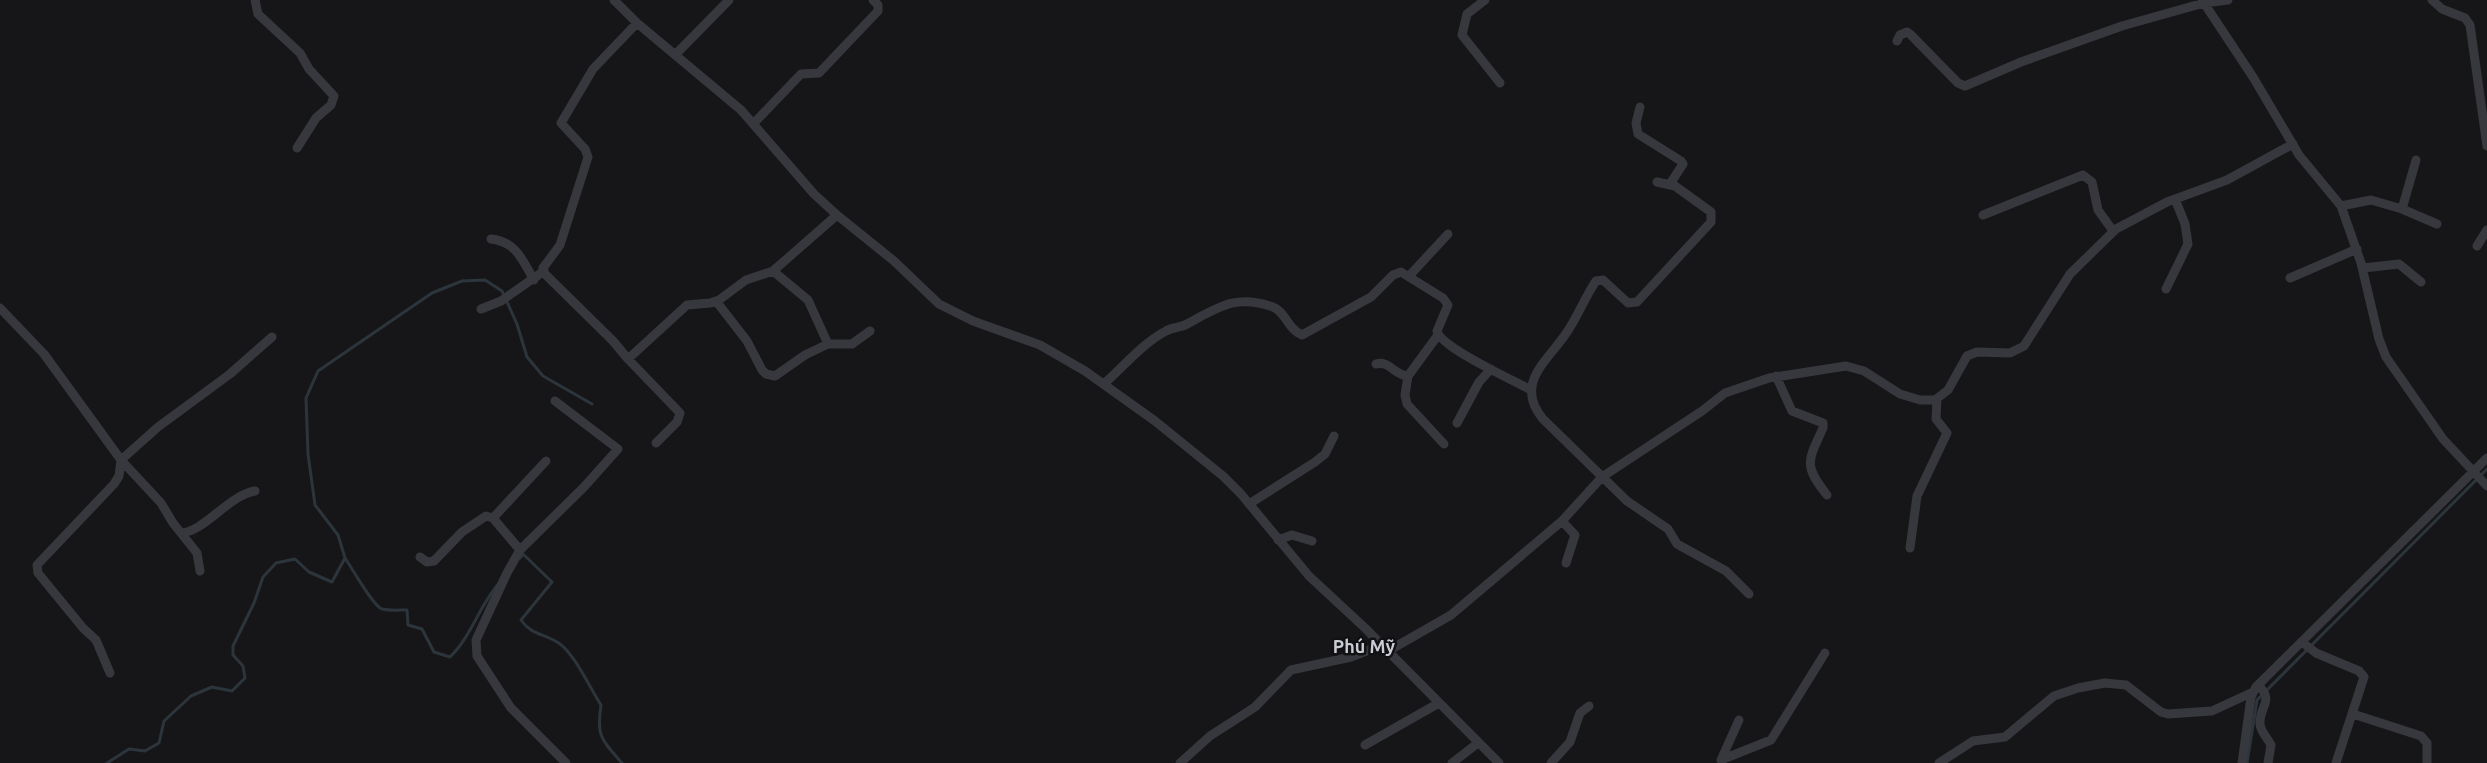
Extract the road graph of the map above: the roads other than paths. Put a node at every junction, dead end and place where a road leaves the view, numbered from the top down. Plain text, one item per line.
1 (255, 0) edge
2 (614, 0) edge
3 (729, 0) edge
4 (872, 0) edge
5 (1485, 0) edge
6 (2228, 0) edge
7 (2432, 0) edge
8 (2203, 2) edge
9 (637, 23) junction
10 (1897, 41) dead end
11 (675, 55) junction
12 (1500, 83) dead end
13 (1640, 107) dead end
14 (754, 123) junction
15 (2293, 144) junction
16 (2487, 146) edge
17 (297, 148) dead end
18 (2416, 160) dead end
19 (1656, 182) dead end
20 (1670, 184) junction
21 (2175, 199) junction
22 (2341, 206) junction
23 (2402, 209) junction
24 (837, 215) junction
25 (1983, 215) dead end
26 (2438, 224) dead end
27 (2487, 230) edge
28 (2113, 231) junction
29 (1448, 234) dead end
30 (491, 239) dead end
31 (2477, 246) dead end
32 (2357, 249) junction
33 (2363, 268) junction
34 (773, 271) junction
35 (544, 272) junction
36 (1410, 275) junction
37 (2290, 278) dead end
38 (534, 280) junction
39 (2421, 282) dead end
40 (2166, 289) dead end
41 (716, 301) junction
42 (0, 308) edge
43 (481, 309) dead end
44 (870, 331) dead end
45 (1438, 335) junction
46 (272, 337) dead end
47 (828, 344) junction
48 (628, 359) junction
49 (1376, 364) dead end
50 (1491, 369) junction
51 (1408, 376) junction
52 (1776, 376) junction
53 (1105, 383) junction
54 (1531, 390) junction
55 (1937, 399) junction
56 (555, 401) dead end
57 (1457, 423) dead end
58 (1334, 436) dead end
59 (656, 443) dead end
60 (1444, 444) dead end
61 (2487, 458) edge
62 (121, 460) junction
63 (546, 461) dead end
64 (2475, 473) junction
65 (1602, 478) junction
66 (2485, 484) edge
67 (255, 491) dead end
68 (1827, 495) dead end
69 (1249, 504) junction
70 (493, 518) junction
71 (1562, 521) junction
72 (181, 533) junction
73 (1278, 540) junction
74 (1312, 540) dead end
75 (1910, 548) dead end
76 (520, 550) junction
77 (420, 557) dead end
78 (1566, 563) dead end
79 (200, 570) dead end
80 (1748, 594) dead end
81 (2302, 642) junction
82 (1385, 648) junction
83 (1825, 653) dead end
84 (110, 673) dead end
85 (2259, 690) junction
86 (1439, 703) junction
87 (1589, 706) dead end
88 (2353, 714) junction
89 (1738, 720) dead end
90 (1478, 742) junction
91 (1365, 745) dead end
92 (1720, 761) edge
93 (566, 763) edge
94 (1180, 763) edge
95 (1452, 763) edge
96 (1499, 763) edge
97 (1551, 763) edge
98 (1939, 763) edge
99 (2242, 763) edge
100 (2268, 763) edge
101 (2336, 763) edge
102 (2427, 763) edge

1 - 17 street
2 - 9 street
3 - 11 street
4 - 14 street
5 - 12 street
6 - 8 street
7 - 16 street
8 - 10 street
8 - 15 street
9 - 11 street
9 - 35 street
11 - 14 street
13 - 20 street
14 - 24 street
15 - 21 street
15 - 22 street
18 - 23 street
19 - 20 street
20 - 54 street
21 - 28 street
21 - 40 street
22 - 23 street
22 - 32 street
23 - 26 street
24 - 34 street
24 - 53 street
25 - 28 street
27 - 31 street
28 - 55 street
29 - 36 street
30 - 38 street
32 - 33 street
32 - 37 street
33 - 39 street
33 - 64 street
34 - 41 street
34 - 47 street
35 - 38 street
35 - 48 street
36 - 45 street
36 - 53 street
38 - 43 street
41 - 47 street
41 - 48 street
42 - 62 street
44 - 47 street
45 - 50 street
45 - 51 street
46 - 62 street
48 - 59 street
49 - 51 street
50 - 54 street
50 - 57 street
51 - 60 street
52 - 55 street
52 - 65 street
52 - 68 street
53 - 69 street
54 - 65 street
55 - 75 street
56 - 76 street
58 - 69 street
61 - 64 street
62 - 72 street
62 - 84 street
63 - 70 street
64 - 66 street
64 - 81 street
65 - 71 street
65 - 80 street
67 - 72 street
69 - 73 street
70 - 76 street
70 - 77 street
71 - 78 street
71 - 82 street
72 - 79 street
73 - 74 street
73 - 82 street
76 - 93 street
81 - 85 street
81 - 88 street
82 - 86 street
82 - 94 street
83 - 92 street
85 - 98 street
85 - 99 street
85 - 100 street
86 - 90 street
86 - 91 street
87 - 97 street
88 - 101 street
88 - 102 street
89 - 92 street
90 - 95 street
90 - 96 street

